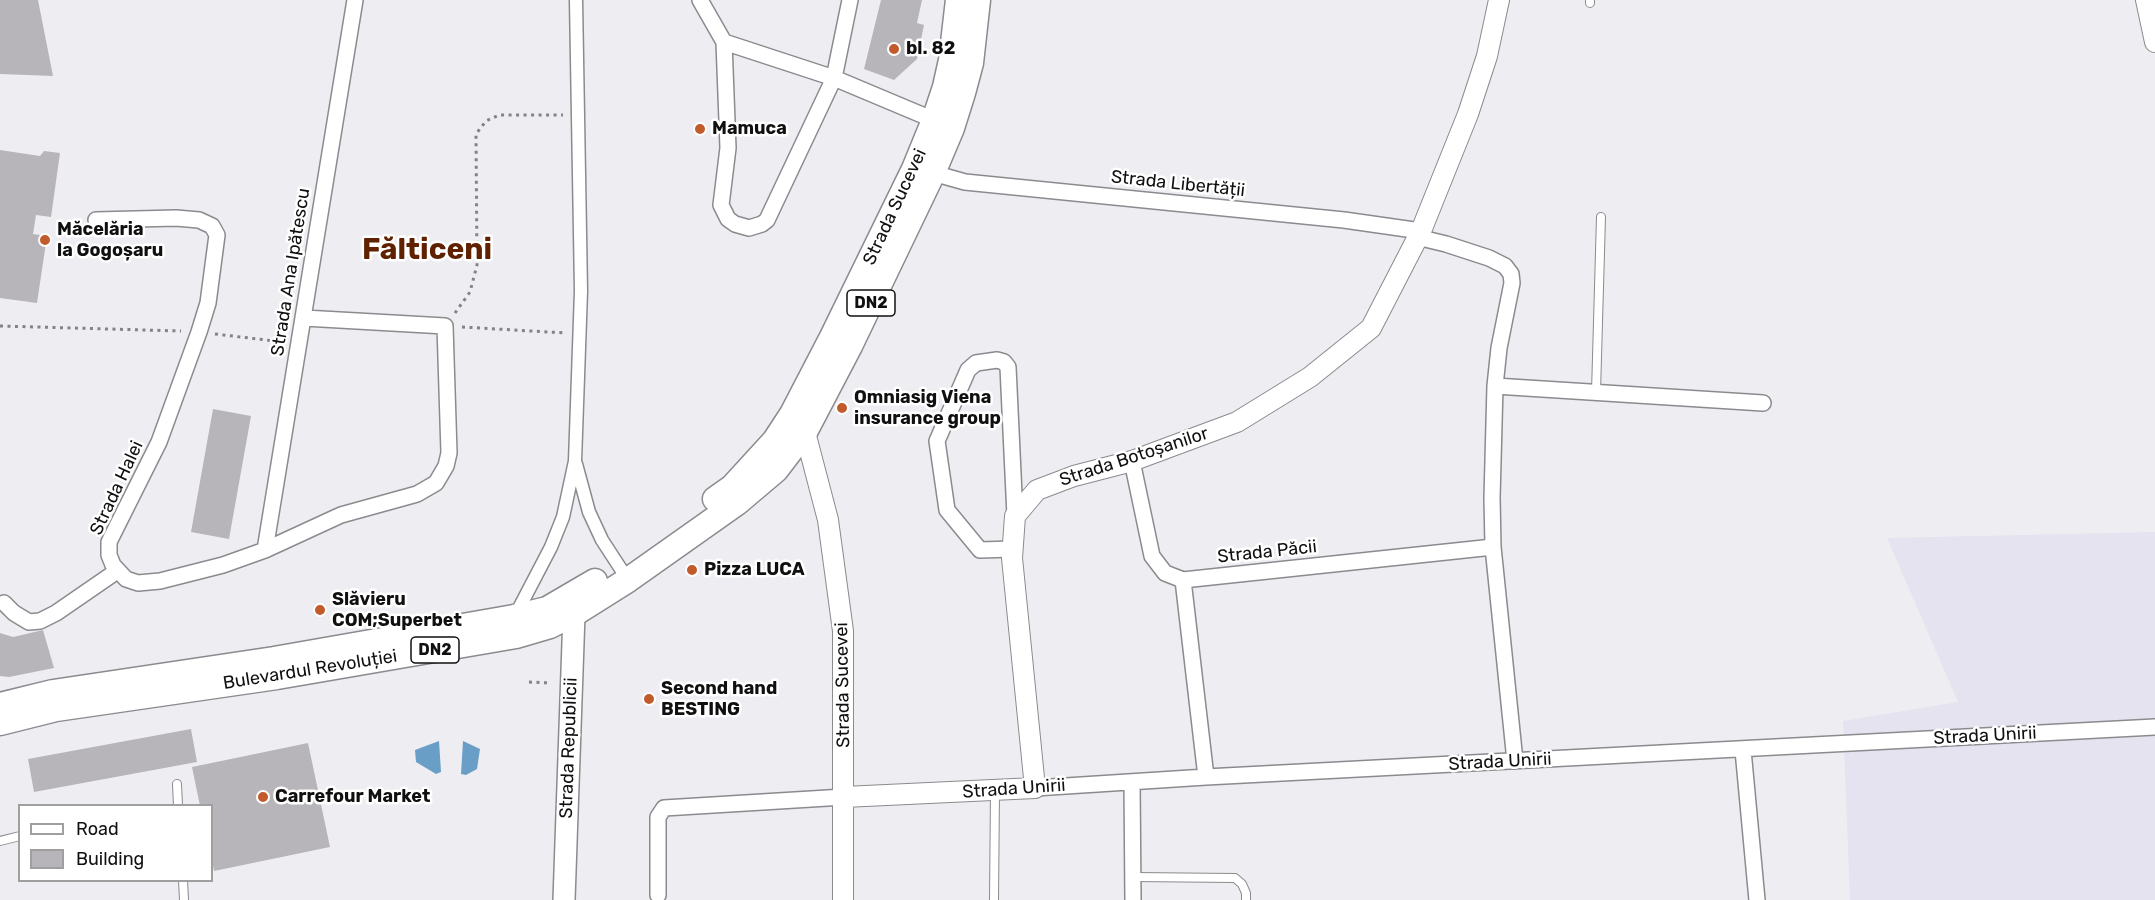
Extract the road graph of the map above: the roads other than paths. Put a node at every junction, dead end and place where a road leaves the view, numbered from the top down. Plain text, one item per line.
1 (355, 0) edge
2 (576, 0) edge
3 (700, 0) edge
4 (850, 0) edge
5 (958, 0) edge
6 (978, 0) edge
7 (1499, 0) edge
8 (2146, 0) edge
9 (724, 42) junction
10 (2155, 42) edge
11 (834, 78) junction
12 (934, 120) junction
13 (933, 173) junction
14 (1601, 217) dead end
15 (96, 220) dead end
16 (1419, 234) junction
17 (304, 318) junction
18 (1495, 386) junction
19 (1596, 392) junction
20 (1763, 403) dead end
21 (799, 423) junction
22 (575, 461) junction
23 (1132, 461) junction
24 (1015, 516) junction
25 (1493, 547) junction
26 (1012, 549) junction
27 (265, 550) junction
28 (117, 570) junction
29 (624, 573) junction
30 (1183, 580) junction
31 (4, 603) dead end
32 (572, 606) junction
33 (515, 627) junction
34 (0, 705) edge
35 (0, 723) edge
36 (2155, 727) edge
37 (1743, 750) junction
38 (1515, 761) junction
39 (1206, 777) junction
40 (1132, 782) junction
41 (177, 784) dead end
42 (1035, 788) junction
43 (996, 791) junction
44 (844, 797) junction
45 (178, 804) edge
46 (18, 836) edge
47 (0, 841) edge
48 (1133, 877) junction
49 (183, 882) edge
50 (658, 895) dead end
51 (184, 900) edge
52 (564, 900) edge
53 (843, 900) edge
54 (994, 900) edge
55 (1133, 900) edge
56 (1246, 900) edge
57 (1758, 900) edge

1 - 17 street, Strada Ana Ipătescu
2 - 22 street
3 - 9 street
4 - 11 street
5 - 12 main road, Strada Sucevei / DN2
6 - 13 main road, Strada Sucevei / DN2
7 - 16 street, Strada Botoșanilor
8 - 10 street
9 - 11 street
9 - 11 street
11 - 12 street
12 - 21 main road, Strada Sucevei / DN2
13 - 16 street, Strada Libertății
13 - 21 main road, Strada Sucevei / DN2
14 - 19 lane
15 - 28 street, Strada Halei
16 - 18 street
16 - 23 street, Strada Botoșanilor
17 - 27 street, Strada Ana Ipătescu
17 - 27 street
18 - 19 street
18 - 25 street
19 - 20 street
21 - 29 main road, Bulevardul Revoluției / DN2
21 - 44 street, Strada Sucevei
22 - 29 street
22 - 33 street
23 - 24 street, Strada Botoșanilor
23 - 30 street
24 - 26 street
24 - 26 street
25 - 30 street, Strada Păcii
25 - 38 street
26 - 42 street
27 - 28 street
28 - 31 street
29 - 32 main road, Bulevardul Revoluției / DN2
30 - 39 street
32 - 33 main road, Bulevardul Revoluției / DN2
32 - 52 main road, Strada Republicii
33 - 34 main road, Bulevardul Revoluției / DN2
33 - 35 main road, Bulevardul Revoluției / DN2
36 - 37 street, Strada Unirii
37 - 38 street, Strada Unirii
37 - 57 street
38 - 39 street, Strada Unirii
39 - 40 street, Strada Unirii
40 - 42 street, Strada Unirii
40 - 48 street
41 - 45 lane
42 - 43 street, Strada Unirii
43 - 44 street, Strada Unirii
43 - 54 lane
44 - 50 street
44 - 53 street, Strada Sucevei
46 - 47 lane
48 - 55 street
48 - 56 lane
49 - 51 lane

